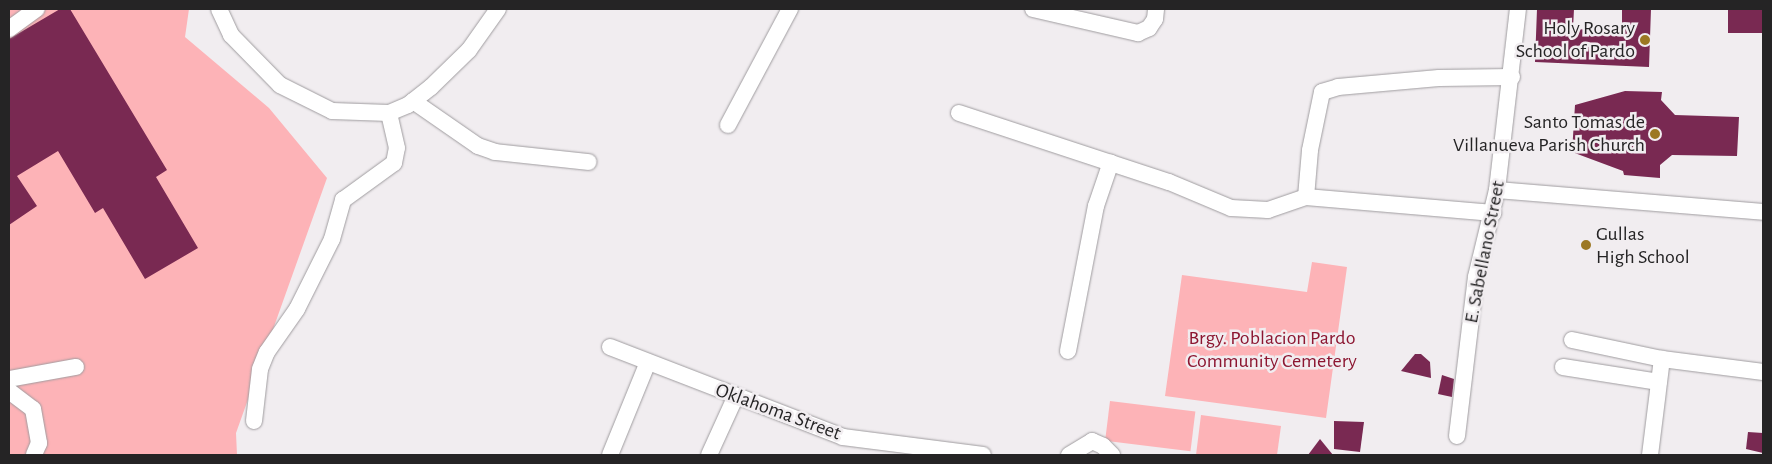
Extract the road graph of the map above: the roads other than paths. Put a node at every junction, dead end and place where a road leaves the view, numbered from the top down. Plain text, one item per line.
1 (37, 9) edge
2 (218, 9) edge
3 (498, 9) edge
4 (790, 9) edge
5 (1033, 9) edge
6 (1156, 9) edge
7 (1518, 9) edge
8 (9, 29) edge
9 (1512, 77) junction
10 (413, 101) junction
11 (389, 113) junction
12 (959, 113) dead end
13 (728, 125) dead end
14 (588, 162) dead end
15 (1111, 162) junction
16 (1497, 190) junction
17 (1306, 197) junction
18 (1763, 212) edge
19 (1493, 213) junction
20 (1572, 340) dead end
21 (610, 348) dead end
22 (1068, 351) dead end
23 (1662, 359) junction
24 (648, 362) junction
25 (1563, 366) dead end
26 (76, 367) dead end
27 (1763, 372) edge
28 (9, 379) edge
29 (1659, 382) junction
30 (9, 391) edge
31 (735, 398) junction
32 (254, 421) dead end
33 (1457, 436) dead end
34 (34, 455) edge
35 (610, 455) edge
36 (709, 455) edge
37 (983, 455) edge
38 (1069, 455) edge
39 (1112, 455) edge
40 (1650, 455) edge

1 - 8 street
2 - 11 street
3 - 10 street
4 - 13 street
5 - 6 street
7 - 9 street, E. Sabellano Street
9 - 16 street, E. Sabellano Street
9 - 17 street
10 - 11 street
10 - 14 street
11 - 32 street
12 - 15 street
15 - 17 street
15 - 22 street
16 - 18 street
16 - 19 street, E. Sabellano Street
17 - 19 street
19 - 33 street, E. Sabellano Street
20 - 23 street
21 - 24 street, Oklahoma Street
23 - 27 street
23 - 29 street
24 - 31 street, Oklahoma Street
24 - 35 street
25 - 29 street
26 - 28 street
29 - 40 street
30 - 34 street
31 - 36 street
31 - 37 street, Oklahoma Street
38 - 39 street

